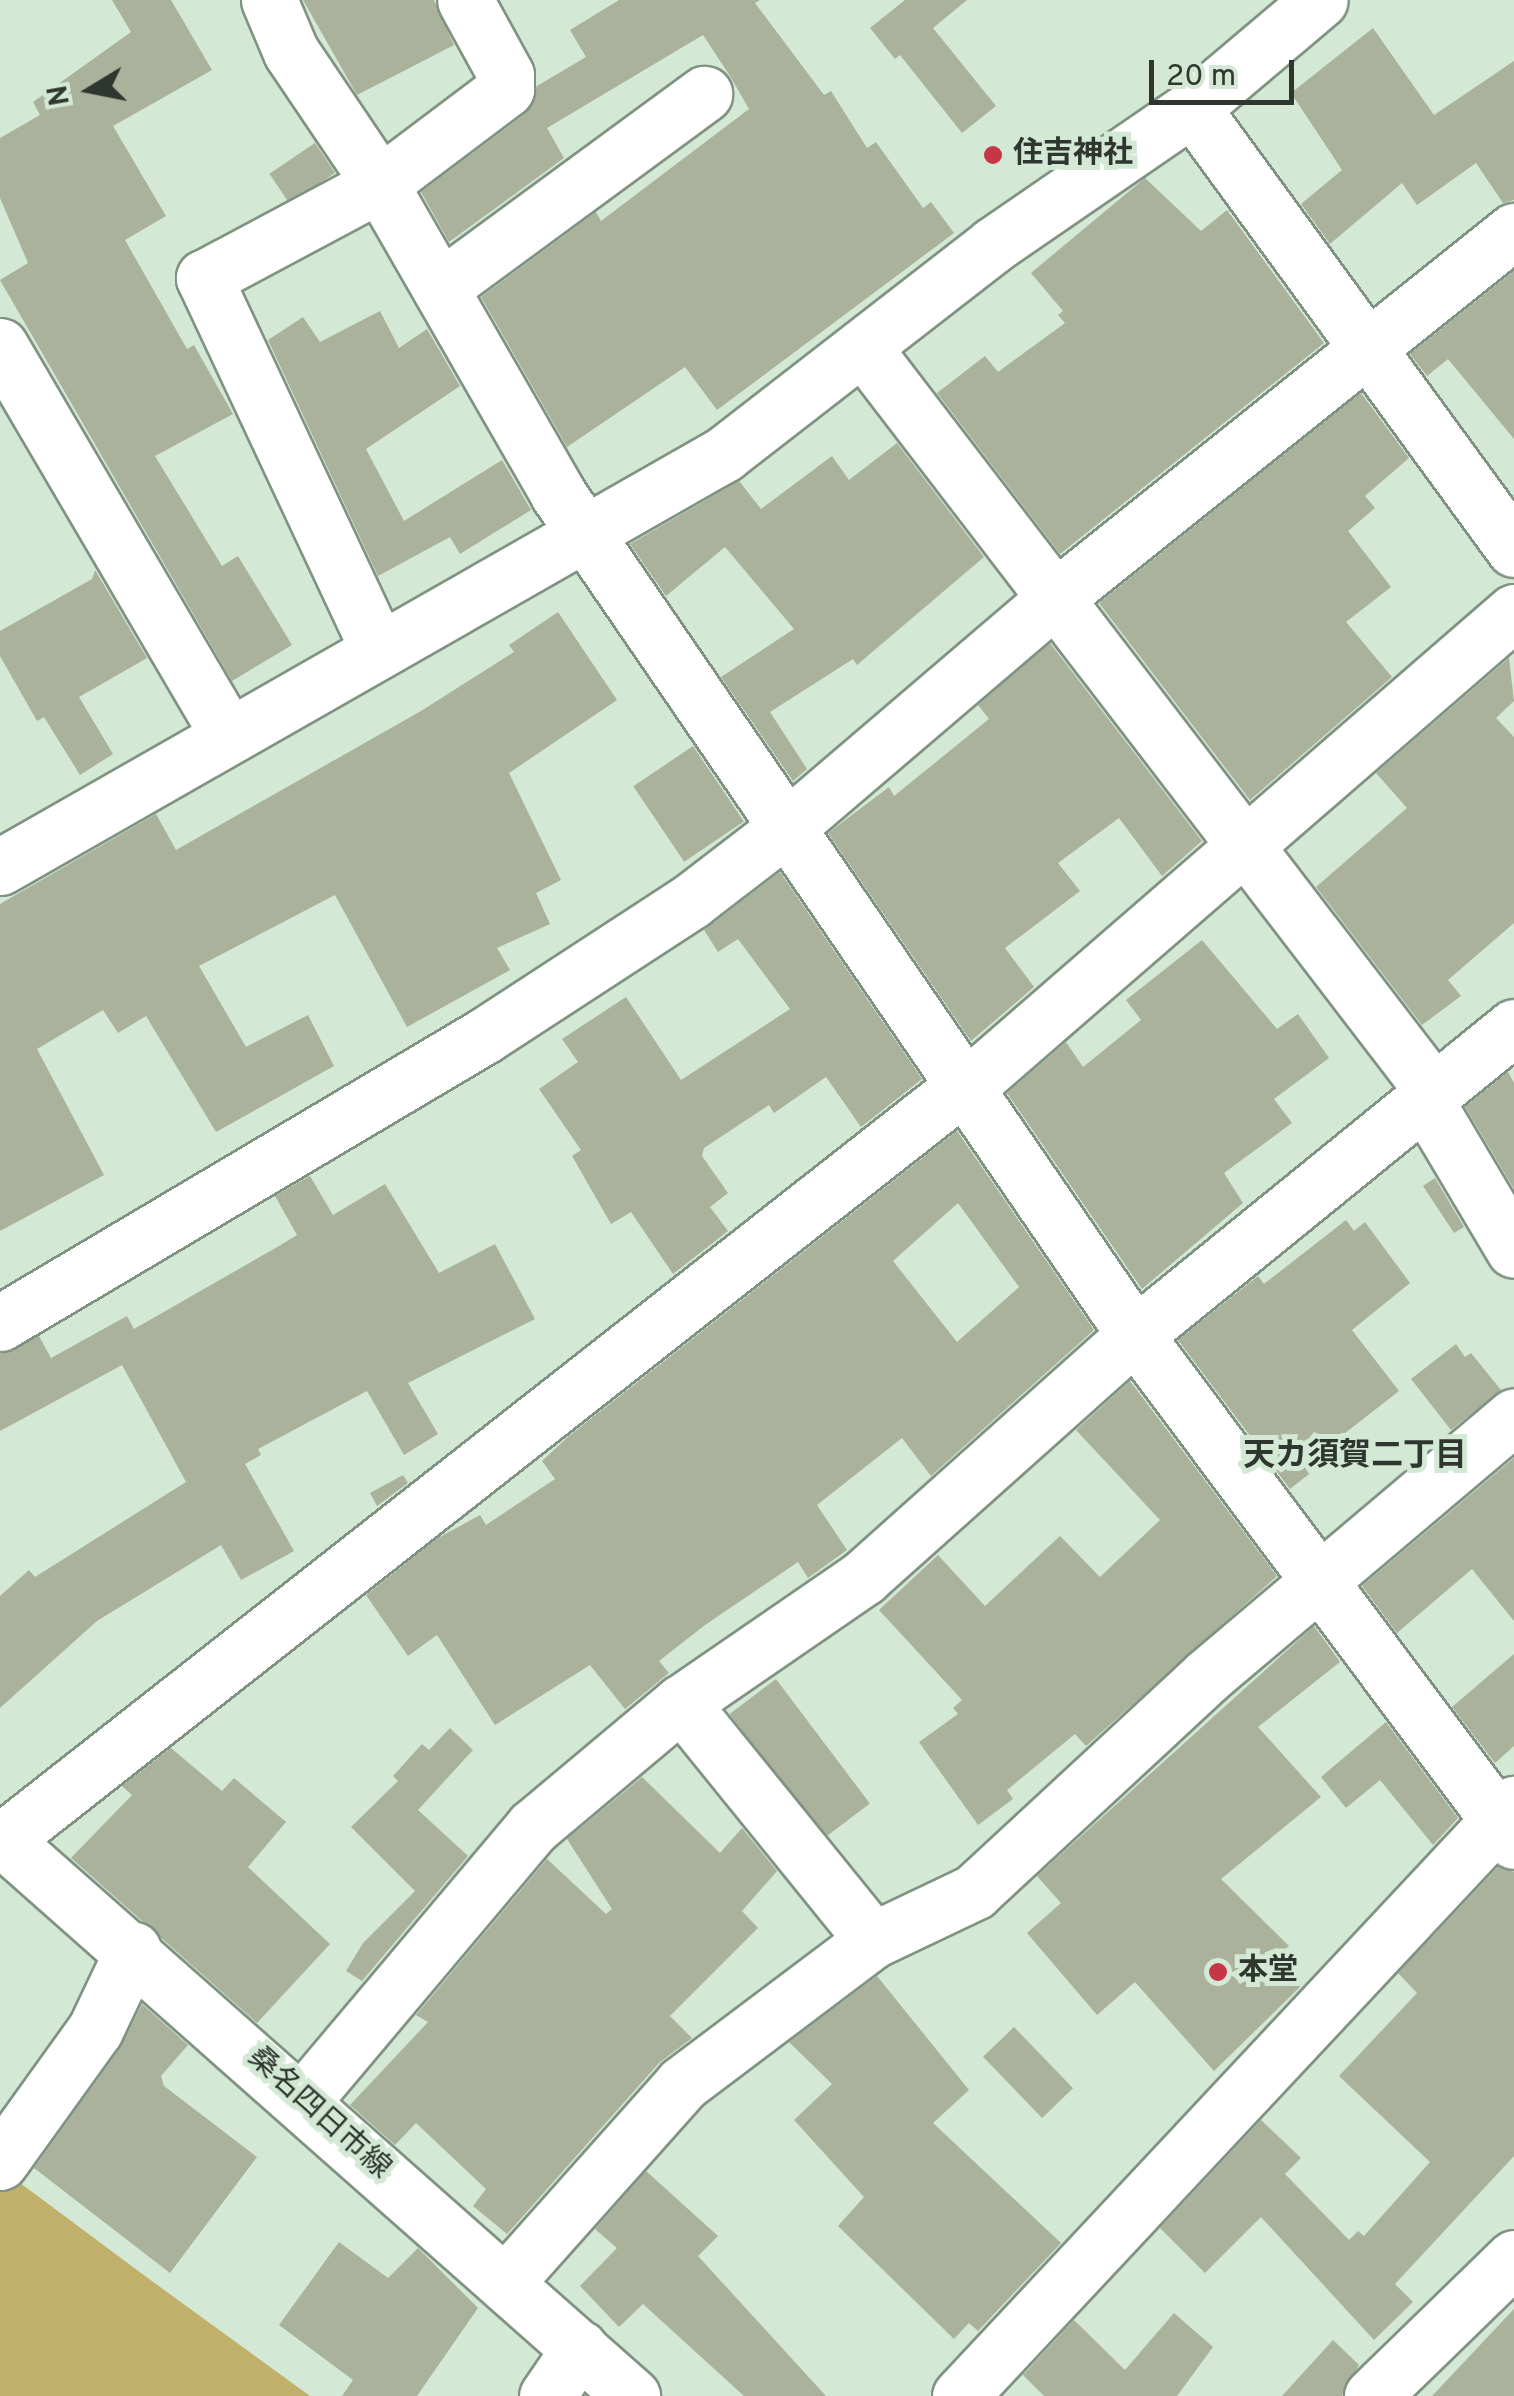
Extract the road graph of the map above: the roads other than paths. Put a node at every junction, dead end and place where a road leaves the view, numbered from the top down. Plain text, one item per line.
1 (269, 0) edge
2 (466, 0) edge
3 (1320, 0) edge
4 (704, 94) dead end
5 (1192, 108) junction
6 (380, 184) junction
7 (1514, 231) edge
8 (440, 288) junction
9 (0, 346) edge
10 (1365, 348) junction
11 (864, 349) junction
12 (588, 530) junction
13 (1514, 549) edge
14 (1054, 599) junction
15 (1514, 612) edge
16 (377, 648) junction
17 (228, 735) junction
18 (786, 829) junction
19 (1249, 846) junction
20 (0, 867) edge
21 (1514, 1027) edge
22 (964, 1092) junction
23 (1430, 1096) junction
24 (1514, 1250) edge
25 (0, 1323) edge
26 (1135, 1334) junction
27 (1514, 1418) edge
28 (1318, 1580) junction
29 (681, 1703) junction
30 (1508, 1822) edge
31 (1, 1839) edge
32 (873, 1940) junction
33 (133, 1950) junction
34 (302, 2100) junction
35 (0, 2162) edge
36 (1514, 2258) edge
37 (505, 2282) junction
38 (580, 2348) junction
39 (547, 2396) edge
40 (632, 2396) edge
41 (960, 2396) edge
42 (1372, 2396) edge

1 - 6 street
2 - 6 street
3 - 5 street
4 - 8 street
5 - 10 street
5 - 11 street
6 - 8 street
6 - 16 street
7 - 10 street
8 - 12 street
9 - 17 street
10 - 13 street
10 - 14 street
11 - 12 street
11 - 14 street
12 - 16 street
12 - 18 street
14 - 18 street
14 - 19 street
15 - 19 street
16 - 17 street
17 - 20 street
18 - 22 street
18 - 25 street
19 - 22 street
19 - 23 street
21 - 23 street
22 - 26 street
22 - 31 street
23 - 24 street
23 - 26 street
26 - 28 street
26 - 29 street
27 - 28 street
28 - 30 street
28 - 32 street
29 - 32 street
29 - 34 street
30 - 41 street
31 - 33 street, 桑名四日市線
32 - 37 street
33 - 34 street, 桑名四日市線
33 - 35 street
34 - 37 street, 桑名四日市線
36 - 42 street
37 - 38 street, 桑名四日市線
38 - 39 street
38 - 40 street, 桑名四日市線

